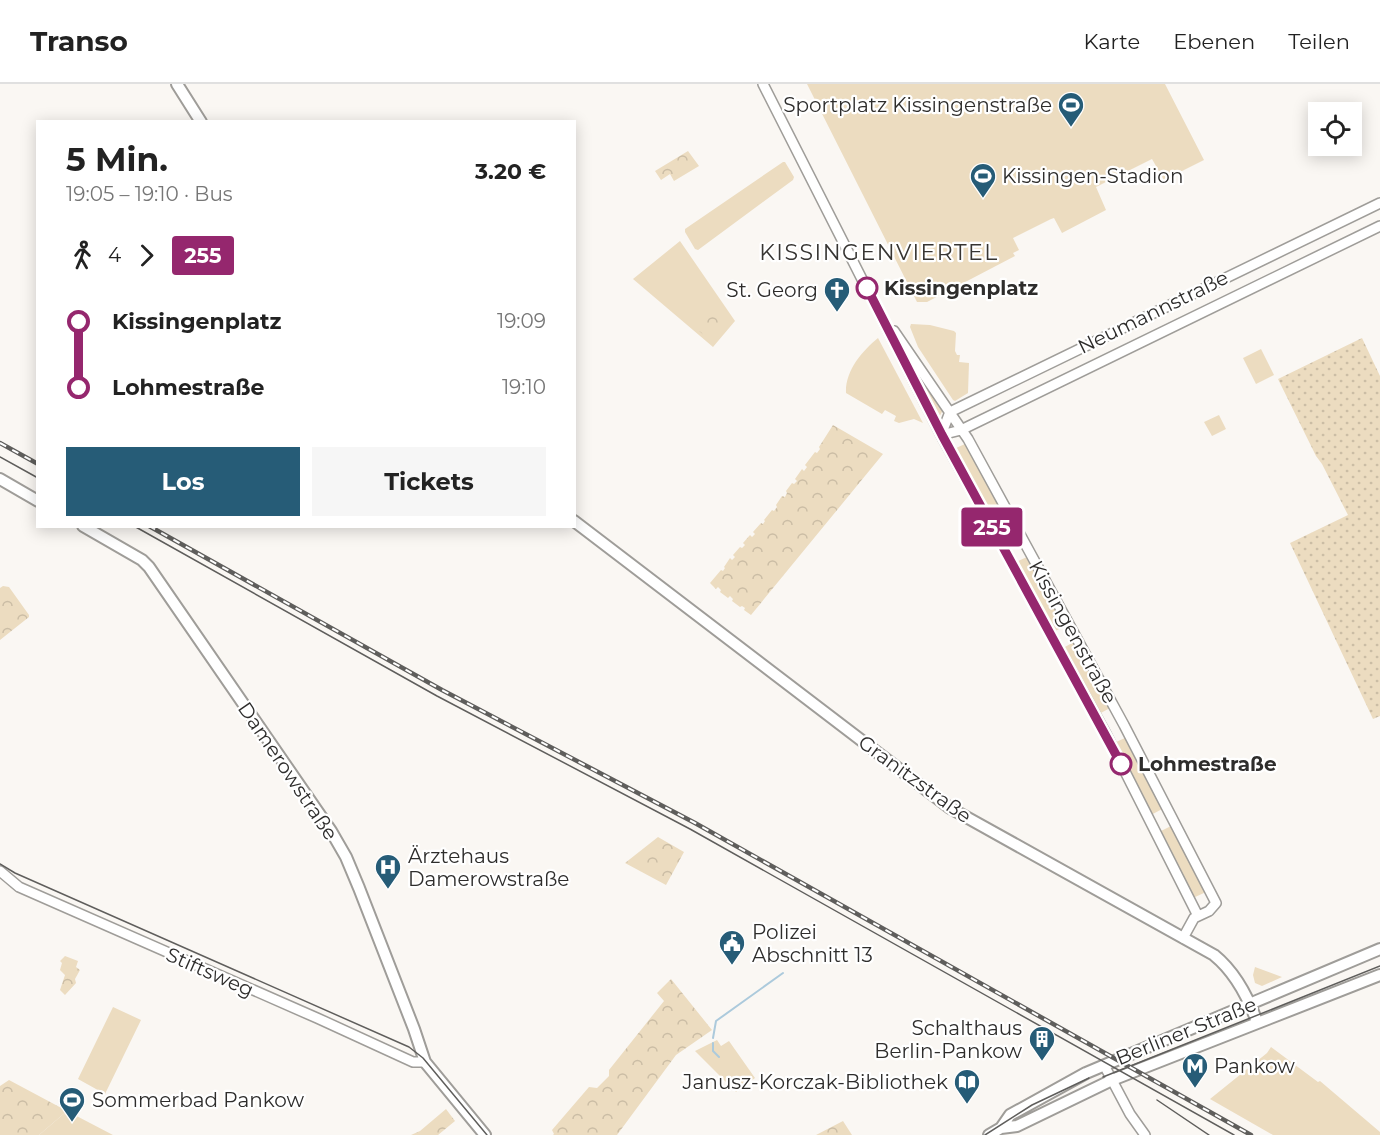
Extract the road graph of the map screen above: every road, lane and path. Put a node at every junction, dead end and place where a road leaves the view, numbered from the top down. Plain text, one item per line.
1 (177, 84) edge
2 (763, 84) edge
3 (200, 120) edge
4 (1380, 203) edge
5 (1380, 226) edge
6 (884, 321) junction
7 (950, 412) junction
8 (962, 430) junction
9 (942, 435) junction
10 (0, 479) edge
11 (36, 500) edge
12 (576, 523) edge
13 (86, 528) edge
14 (0, 871) edge
15 (1198, 916) junction
16 (1183, 938) junction
17 (1380, 949) edge
18 (1380, 975) edge
19 (1250, 1005) junction
20 (1257, 1022) junction
21 (425, 1062) junction
22 (1104, 1065) junction
23 (1112, 1080) junction
24 (1001, 1128) junction
25 (485, 1135) edge
26 (989, 1135) edge
27 (1145, 1135) edge

1 - 3 main road
2 - 6 street, Kissingenstraße
4 - 7 street, Neumannstraße
5 - 8 street, Neumannstraße
6 - 7 street, Kissingenstraße
6 - 9 street, Kissingenstraße
7 - 8 street, Kissingenstraße
7 - 9 street
8 - 9 street, Neumannstraße
8 - 15 street, Kissingenstraße
9 - 15 street, Kissingenstraße
10 - 11 main road
12 - 16 main road, Granitzstraße
13 - 21 main road, Damerowstraße
14 - 21 street, Stiftsweg
15 - 16 street, Kissingenstraße
16 - 19 main road, Granitzstraße
17 - 19 main road, Berliner Straße
18 - 20 main road, Berliner Straße
19 - 20 main road, Granitzstraße
19 - 22 main road, Berliner Straße
20 - 23 main road, Berliner Straße
21 - 25 main road
22 - 23 street
22 - 24 main road, Berliner Straße
23 - 24 main road, Berliner Straße
23 - 27 street
24 - 26 main road, Berliner Straße

